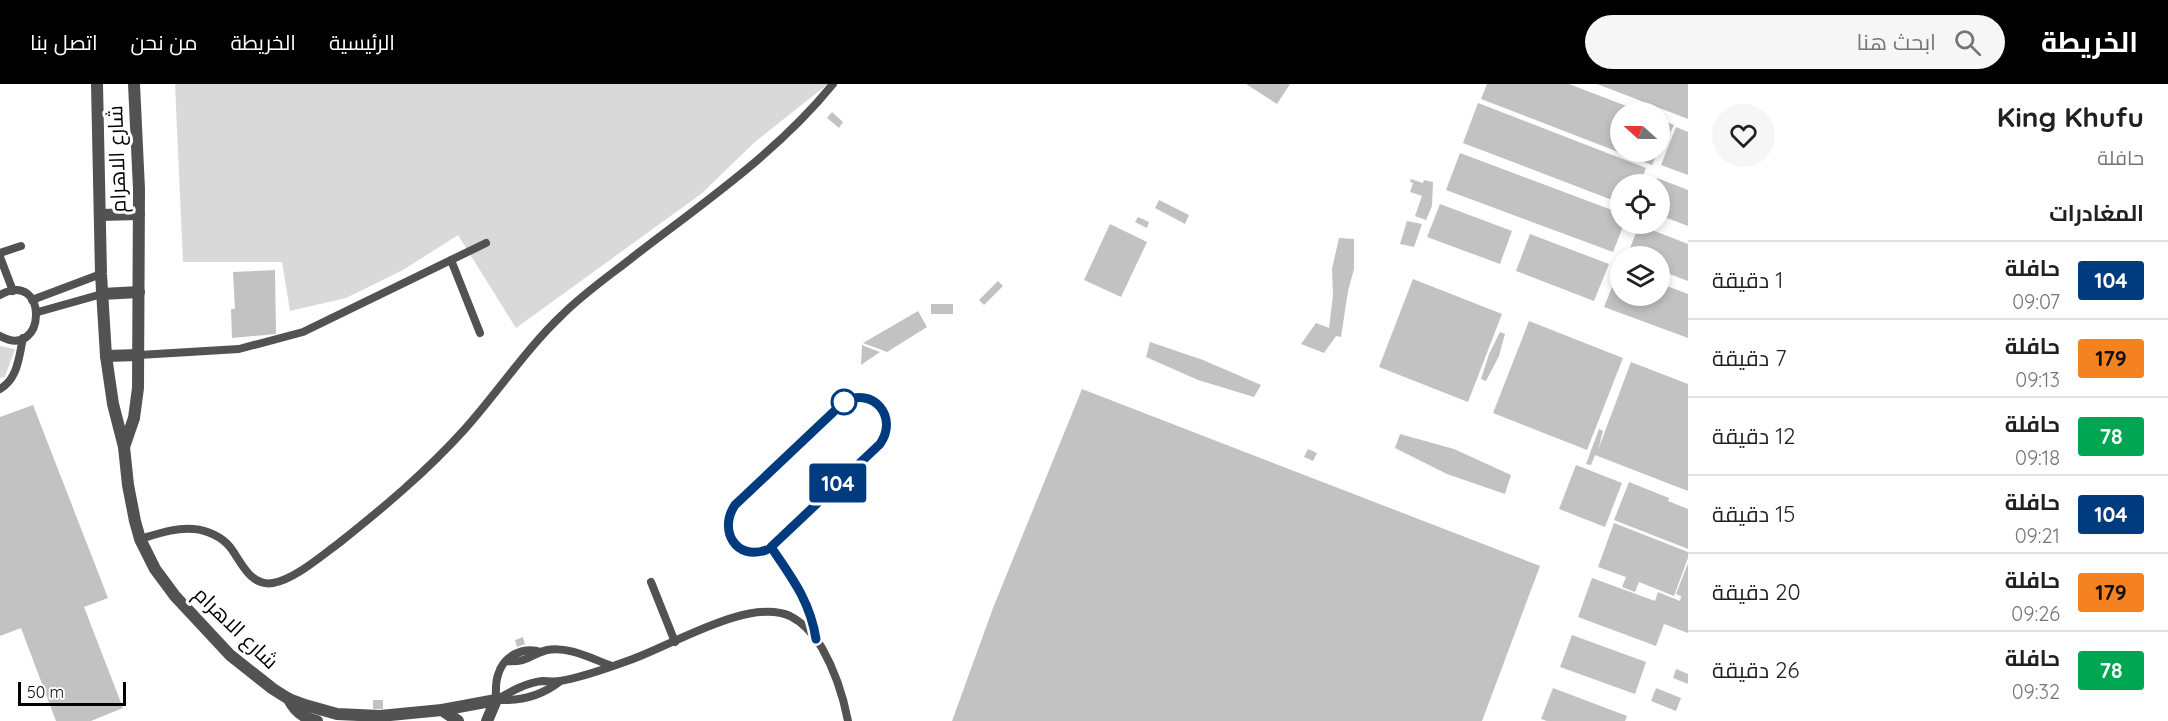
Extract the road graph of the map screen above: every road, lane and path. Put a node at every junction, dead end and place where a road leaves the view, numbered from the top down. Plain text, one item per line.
1 (97, 84) edge
2 (134, 84) edge
3 (833, 84) edge
4 (139, 214) junction
5 (100, 215) junction
6 (486, 243) dead end
7 (21, 246) dead end
8 (0, 255) edge
9 (451, 260) junction
10 (101, 274) junction
11 (13, 291) junction
12 (139, 292) junction
13 (102, 294) junction
14 (0, 295) edge
15 (32, 300) junction
16 (38, 312) junction
17 (480, 333) dead end
18 (0, 336) edge
19 (23, 338) junction
20 (139, 355) junction
21 (106, 356) junction
22 (0, 389) edge
23 (124, 447) junction
24 (140, 539) junction
25 (771, 547) junction
26 (651, 582) dead end
27 (816, 639) junction
28 (675, 642) junction
29 (612, 666) junction
30 (559, 682) junction
31 (289, 699) junction
32 (496, 700) junction
33 (442, 710) junction
34 (317, 721) edge
35 (458, 721) edge
36 (487, 721) edge
37 (848, 721) edge

1 - 5 street, شارع الاهرام
2 - 4 street, شارع الاهرام
3 - 24 lane
4 - 5 street
4 - 12 street, شارع الاهرام
5 - 10 street, شارع الاهرام
6 - 9 lane
7 - 8 lane
8 - 11 lane
9 - 17 lane
9 - 20 lane
10 - 13 street, شارع الاهرام
10 - 15 lane
11 - 14 lane
11 - 15 lane
12 - 13 street
12 - 20 street, شارع الاهرام
13 - 16 lane
13 - 21 street, شارع الاهرام
15 - 16 lane
16 - 19 lane
18 - 19 lane
19 - 22 lane
20 - 21 street
20 - 23 street, شارع الاهرام
21 - 23 street, شارع الاهرام
23 - 24 street, شارع الاهرام
24 - 31 street, شارع الاهرام
25 - 25 lane
25 - 27 lane
26 - 28 lane
27 - 28 lane
27 - 37 lane
28 - 29 lane
29 - 30 lane
29 - 32 lane
30 - 32 lane
30 - 32 lane
31 - 33 street, شارع الاهرام
31 - 34 street
32 - 33 street, شارع الاهرام
32 - 36 street
33 - 35 street

